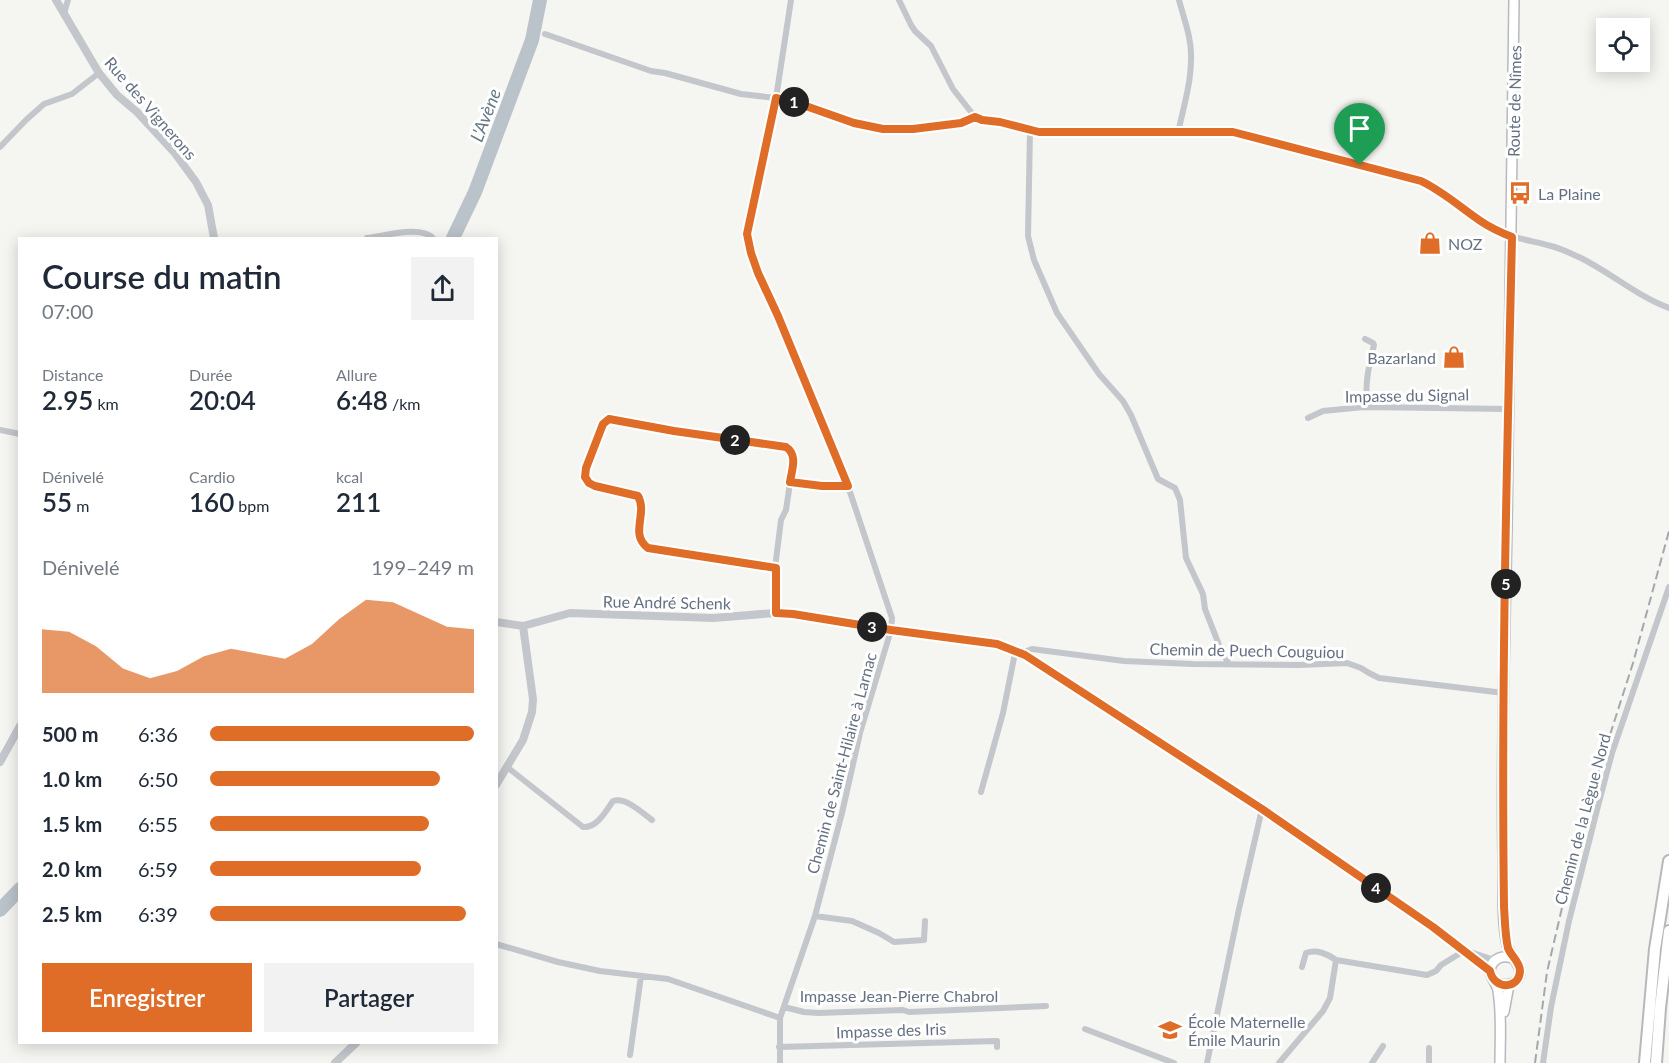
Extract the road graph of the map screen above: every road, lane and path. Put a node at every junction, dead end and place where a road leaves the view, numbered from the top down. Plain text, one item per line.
1 (56, 0) edge
2 (68, 0) edge
3 (791, 0) edge
4 (899, 0) edge
5 (1179, 0) edge
6 (1515, 0) edge
7 (64, 13) junction
8 (545, 34) dead end
9 (99, 73) junction
10 (776, 98) junction
11 (975, 117) junction
12 (1030, 130) junction
13 (1178, 133) junction
14 (0, 147) edge
15 (214, 237) edge
16 (374, 237) edge
17 (432, 237) edge
18 (1512, 237) junction
19 (1669, 308) edge
20 (1365, 339) dead end
21 (1367, 407) junction
22 (1508, 409) junction
23 (1308, 418) dead end
24 (0, 430) edge
25 (18, 434) edge
26 (790, 482) junction
27 (848, 486) junction
28 (776, 568) junction
29 (1669, 587) edge
30 (776, 613) junction
31 (498, 622) edge
32 (523, 626) junction
33 (891, 630) junction
34 (1021, 653) junction
35 (1229, 664) junction
36 (1504, 693) junction
37 (18, 730) edge
38 (0, 762) edge
39 (507, 767) junction
40 (498, 782) edge
41 (981, 792) dead end
42 (1262, 809) junction
43 (652, 820) dead end
44 (1669, 861) edge
45 (815, 916) junction
46 (926, 921) dead end
47 (1505, 923) junction
48 (1669, 931) edge
49 (498, 945) edge
50 (1464, 951) junction
51 (1512, 958) junction
52 (1336, 960) junction
53 (1496, 960) junction
54 (1302, 967) dead end
55 (1490, 971) junction
56 (641, 976) junction
57 (1497, 983) junction
58 (1509, 985) junction
59 (1015, 998) dead end
60 (1046, 1006) dead end
61 (784, 1007) junction
62 (1016, 1007) junction
63 (780, 1018) junction
64 (1501, 1026) junction
65 (1085, 1029) dead end
66 (355, 1044) edge
67 (1383, 1046) dead end
68 (779, 1047) junction
69 (997, 1047) dead end
70 (1429, 1048) dead end
71 (630, 1055) dead end
72 (335, 1063) edge
73 (780, 1063) edge
74 (1174, 1063) edge
75 (1208, 1063) edge
76 (1279, 1063) edge
77 (1372, 1063) edge
78 (1429, 1063) edge
79 (1500, 1063) edge
80 (1543, 1063) edge
81 (1645, 1063) edge
82 (1656, 1063) edge

1 - 7 street, Rue des Vignerons
2 - 7 street
3 - 10 street, Chemin de Saint-Hilaire à Larnac
4 - 11 street
5 - 13 street
6 - 18 main road, Route de Nîmes
7 - 9 street, Rue des Vignerons
8 - 10 street
9 - 14 street
9 - 15 street, Rue des Vignerons
10 - 11 street
10 - 27 street, Chemin de Saint-Hilaire à Larnac
11 - 12 street
12 - 13 street
12 - 35 street
13 - 18 street
16 - 17 street
18 - 19 street
18 - 22 main road, Route de Nîmes
20 - 21 street
21 - 22 street, Impasse du Signal
21 - 23 street, Impasse du Signal
22 - 36 main road, Route de Nîmes
24 - 25 street
26 - 27 street
26 - 28 street
26 - 28 street
27 - 33 street, Chemin de Saint-Hilaire à Larnac
28 - 30 street
29 - 80 street, Chemin de la Lègue Nord
30 - 32 street, Rue André Schenk
30 - 33 street, Rue André Schenk
31 - 32 street, Rue André Schenk
32 - 39 street
33 - 34 street, Rue André Schenk
33 - 45 street, Chemin de Saint-Hilaire à Larnac
34 - 35 street, Chemin de Puech Couguiou
34 - 41 street
34 - 42 street, Rue André Schenk
35 - 36 street, Chemin de Puech Couguiou
36 - 47 main road, Route de Nîmes
37 - 38 street
39 - 40 street
39 - 43 street
42 - 50 street, Rue André Schenk
42 - 75 street
44 - 81 highway
45 - 46 street
45 - 61 street, Chemin de Saint-Hilaire à Larnac
47 - 51 main road, Route de Nîmes
47 - 53 main road, Route de Nîmes
48 - 82 highway
49 - 56 street
50 - 52 street
50 - 53 street, Rue André Schenk
50 - 55 street, Rue André Schenk
51 - 53 main road
51 - 58 main road, Route de Nîmes
52 - 54 street
52 - 76 street
53 - 55 main road, Route de Nîmes
55 - 57 main road, Route de Nîmes
56 - 63 street
56 - 71 street
57 - 58 main road
57 - 64 main road, Route de Nîmes
58 - 64 main road, Route de Nîmes
59 - 62 street, Impasse Jean-Pierre Chabrol
60 - 62 street, Impasse Jean-Pierre Chabrol
61 - 62 street, Impasse Jean-Pierre Chabrol
61 - 63 street, Chemin de Saint-Hilaire à Larnac
63 - 68 street, Chemin de Saint-Hilaire à Larnac
64 - 79 main road, Route de Nîmes
65 - 74 street
66 - 72 street
67 - 77 street
68 - 69 street, Impasse des Iris
68 - 73 street, Chemin de Saint-Hilaire à Larnac
70 - 78 street

